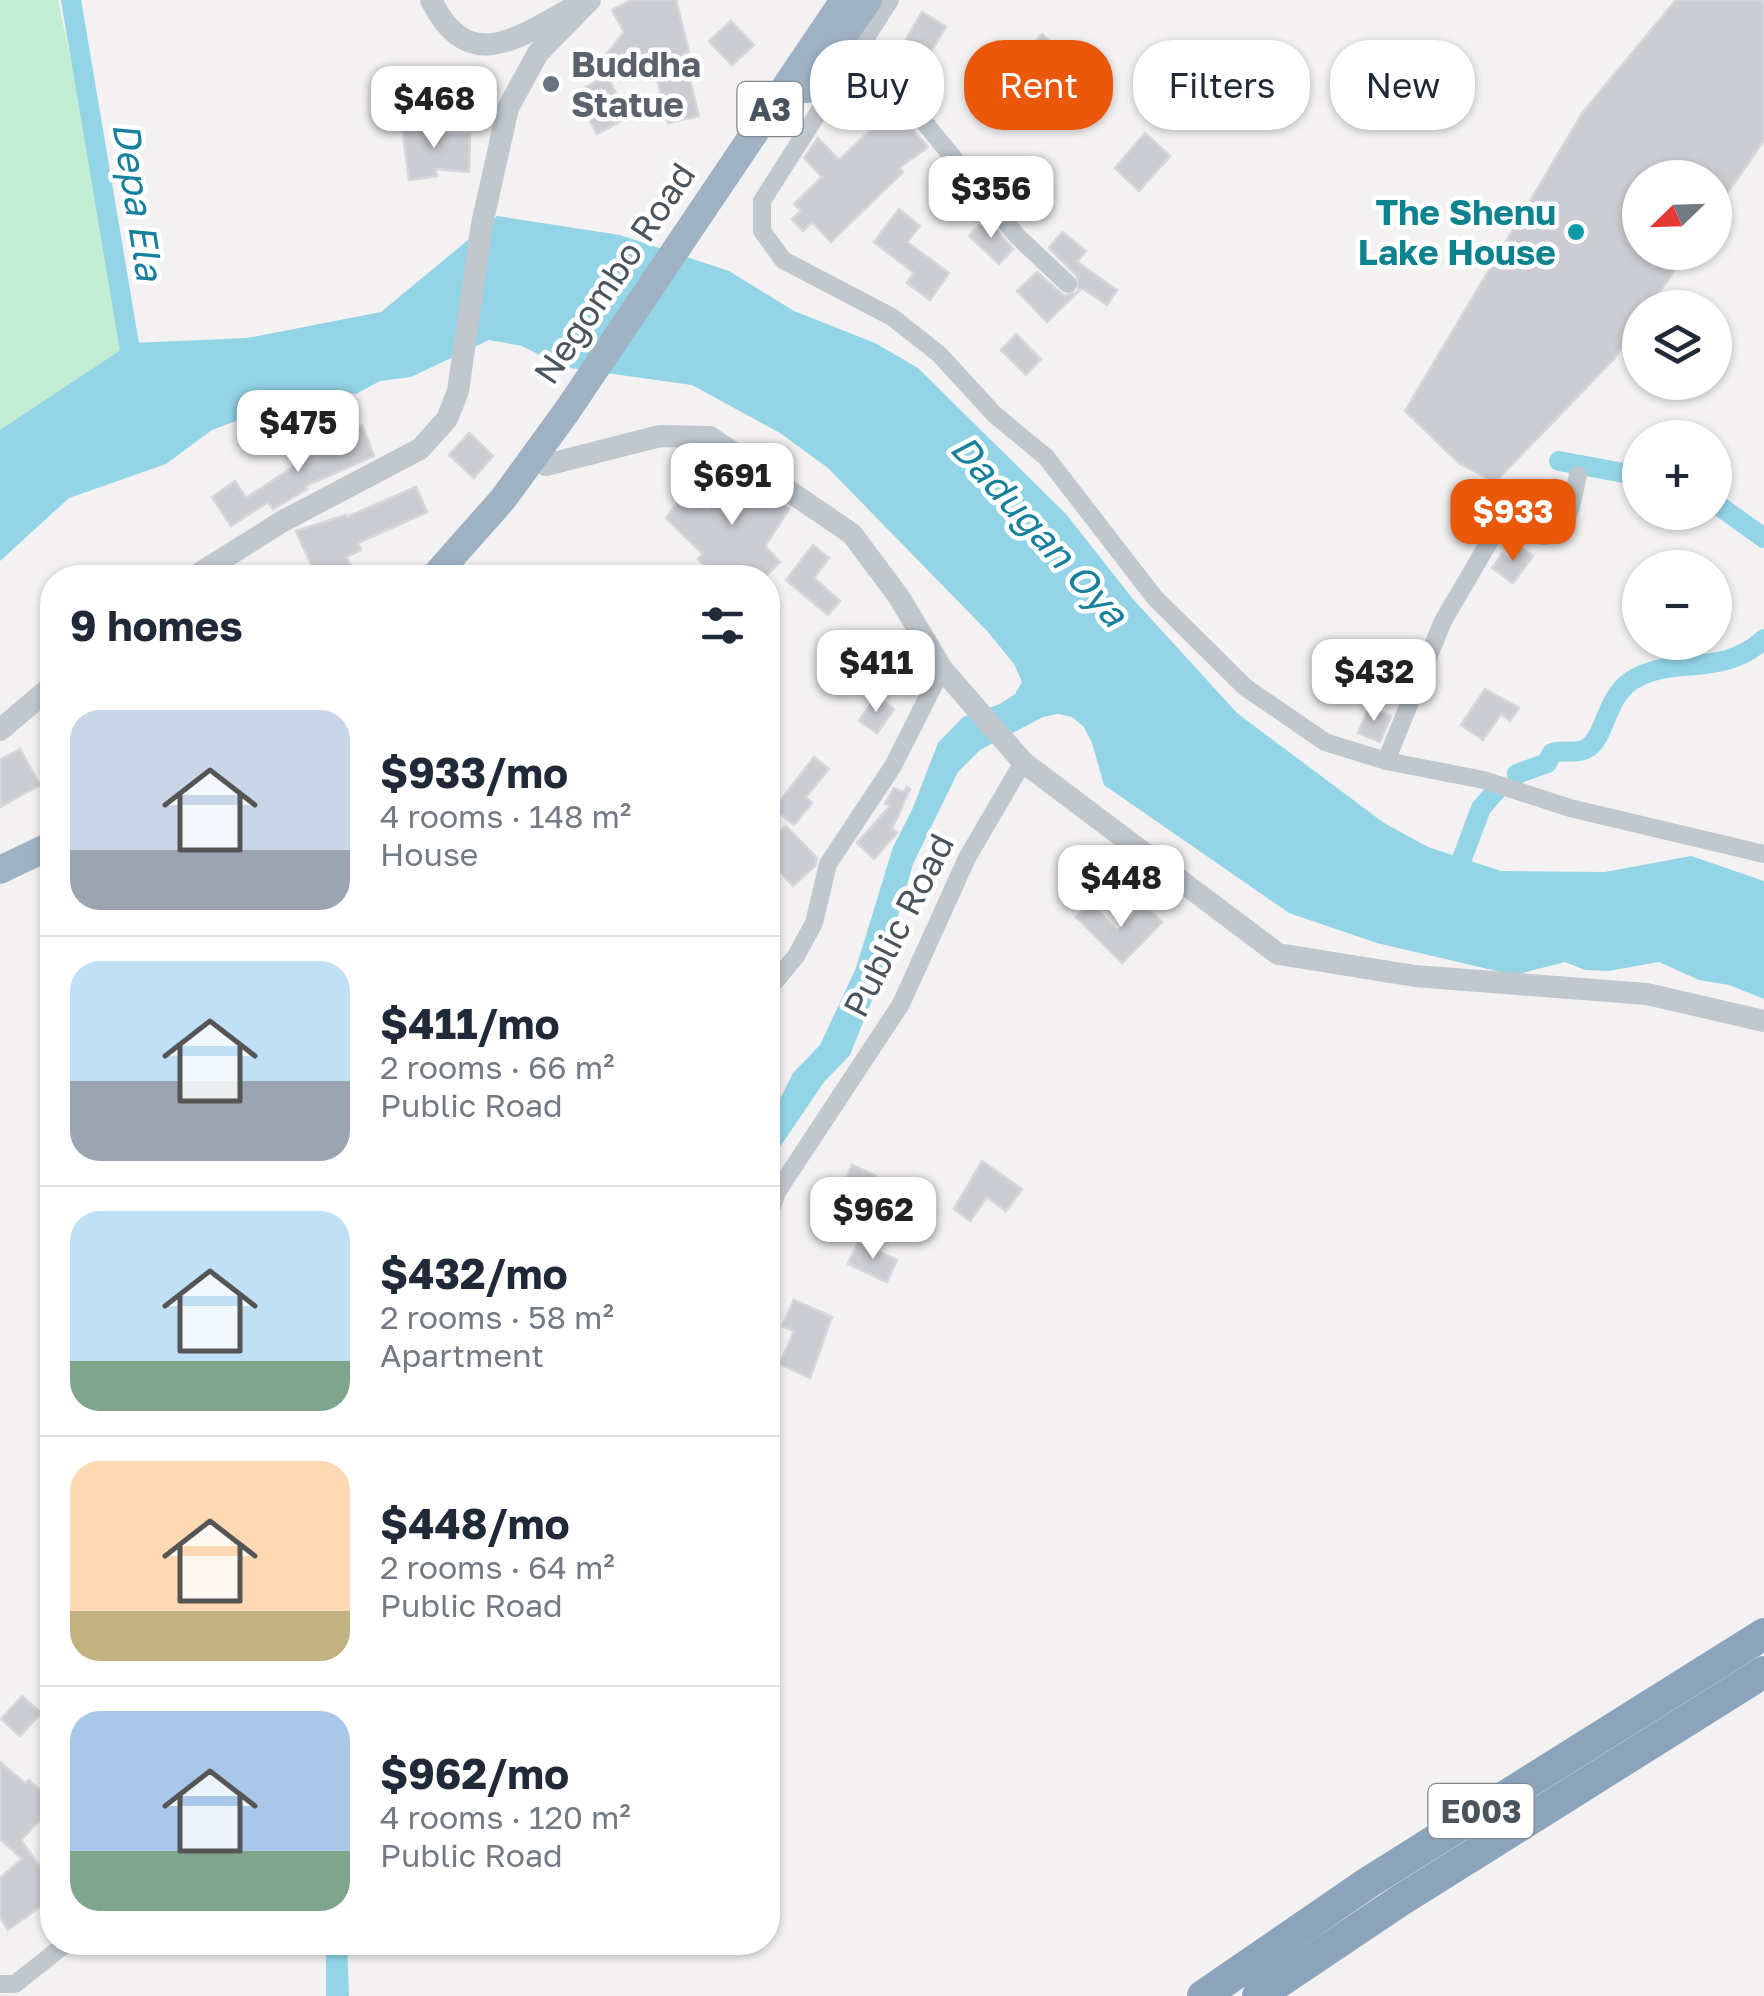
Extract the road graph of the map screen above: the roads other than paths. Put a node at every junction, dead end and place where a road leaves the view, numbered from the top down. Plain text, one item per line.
1 (431, 0) edge
2 (588, 0) edge
3 (844, 0) edge
4 (868, 0) edge
5 (890, 0) edge
6 (865, 40) edge
7 (810, 127) edge
8 (931, 130) edge
9 (702, 223) junction
10 (1068, 284) dead end
11 (573, 414) junction
12 (546, 465) junction
13 (1578, 476) dead end
14 (213, 565) edge
15 (444, 565) edge
16 (468, 565) edge
17 (942, 668) junction
18 (40, 696) edge
19 (0, 730) edge
20 (1016, 753) junction
21 (1386, 762) junction
22 (40, 831) edge
23 (0, 849) edge
24 (40, 851) edge
25 (1764, 854) edge
26 (0, 870) edge
27 (780, 974) edge
28 (1764, 1021) edge
29 (780, 1187) edge
30 (1764, 1634) edge
31 (1764, 1672) edge
32 (52, 1955) edge
33 (0, 1984) edge
34 (1204, 1996) edge
35 (1258, 1996) edge

1 - 2 street
2 - 14 street
3 - 9 highway, Negombo Road / A3
4 - 9 highway, Negombo Road / A3
5 - 6 street
7 - 21 street
8 - 10 street
9 - 11 highway, Negombo Road / A3
11 - 12 highway, Negombo Road / A3
11 - 15 highway, Negombo Road / A3
12 - 16 highway, Negombo Road / A3
12 - 17 street
13 - 21 street
17 - 20 street
17 - 27 street
18 - 19 street
20 - 28 street
20 - 29 street, Public Road
21 - 25 street
22 - 23 highway
24 - 26 highway
30 - 34 highway, E003
31 - 35 highway, E003
32 - 33 street

